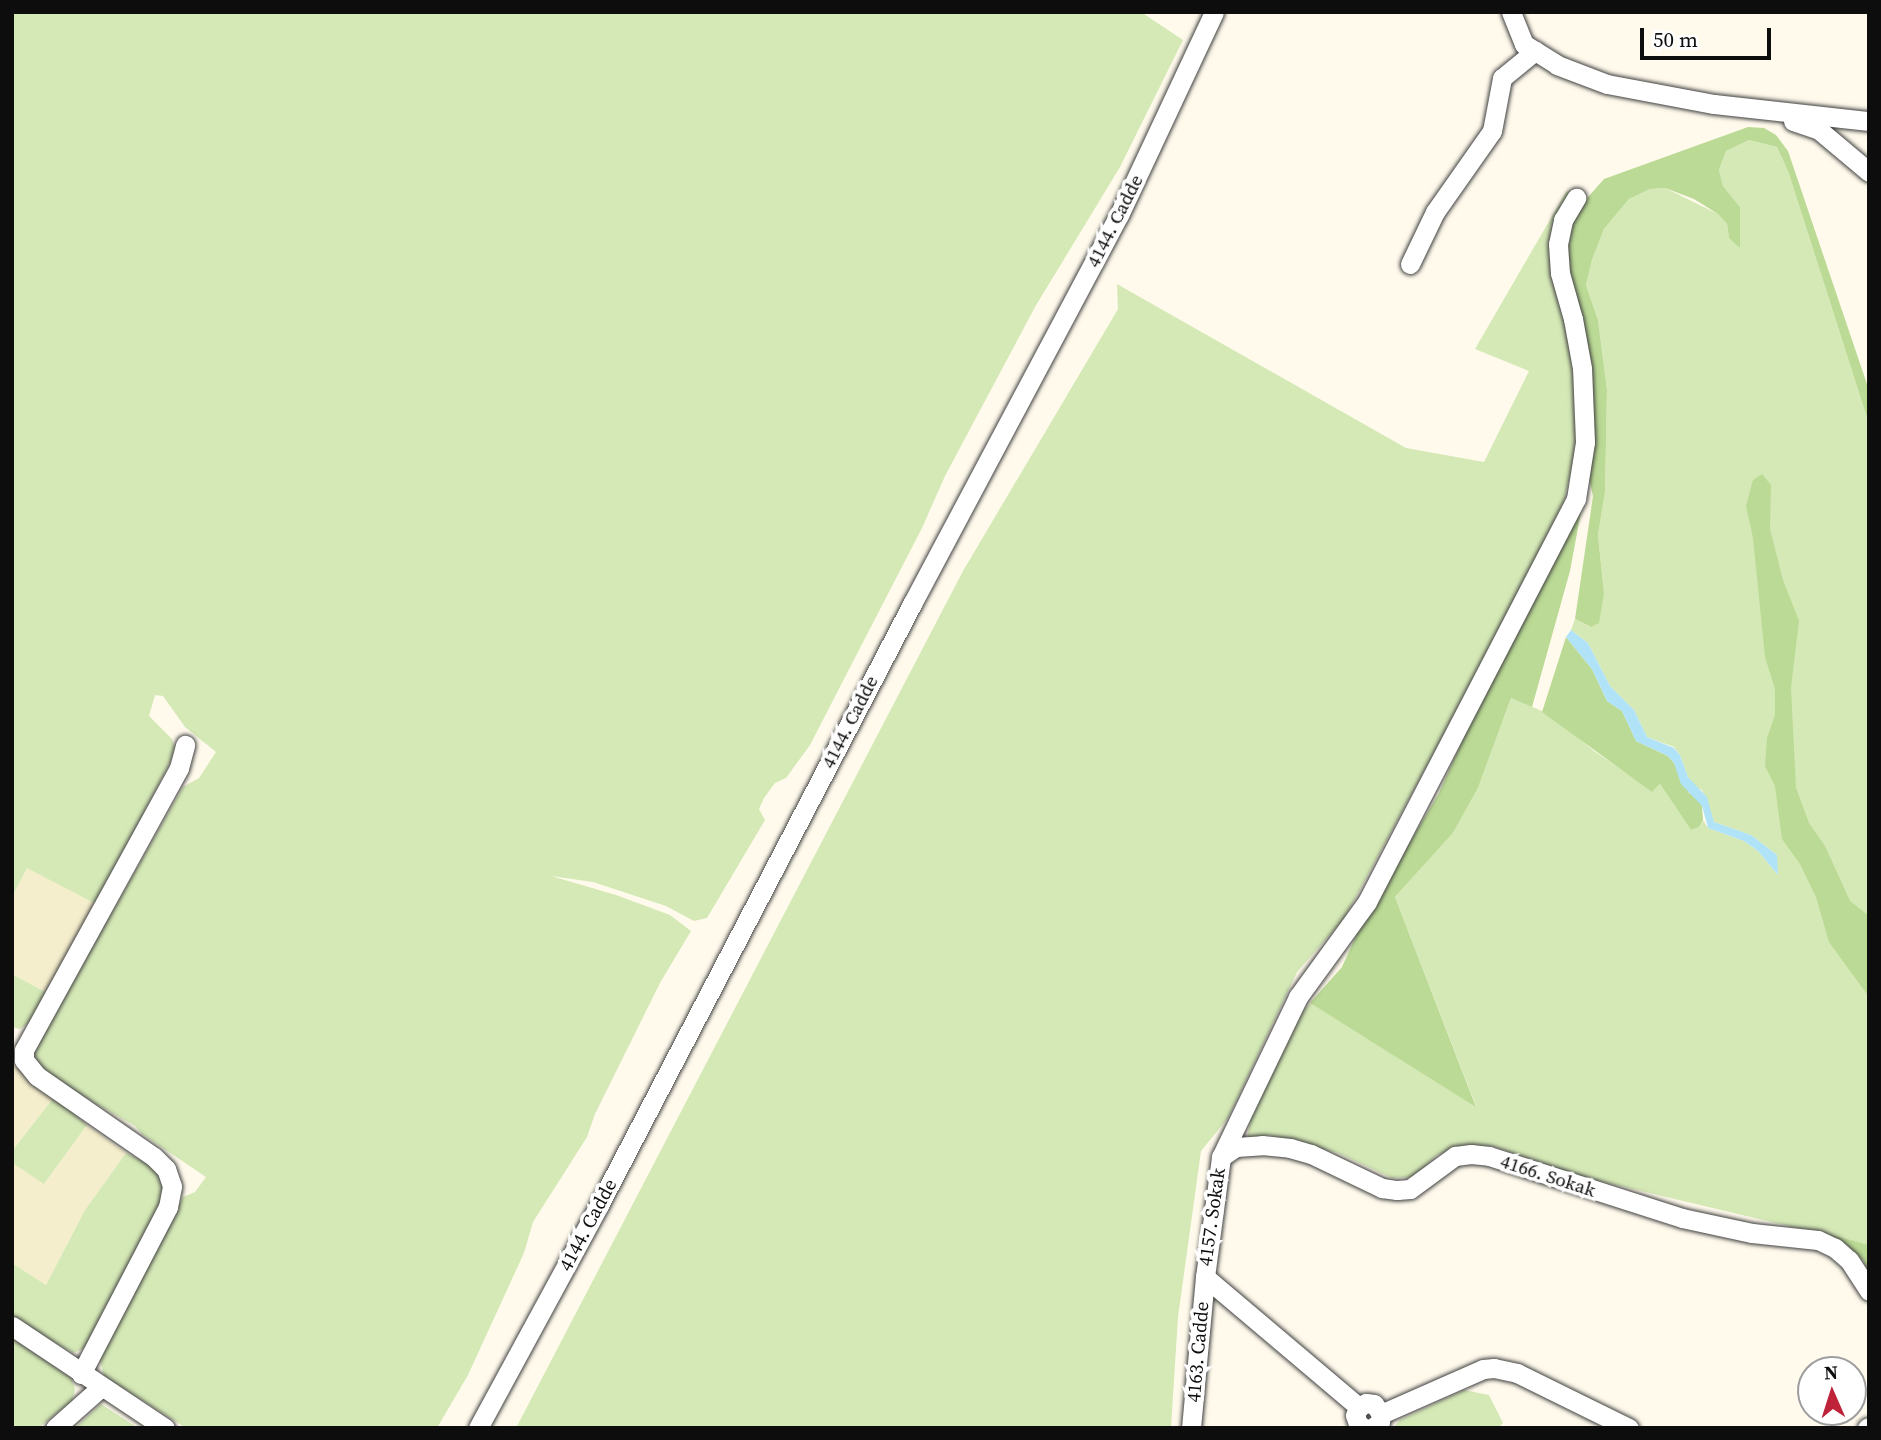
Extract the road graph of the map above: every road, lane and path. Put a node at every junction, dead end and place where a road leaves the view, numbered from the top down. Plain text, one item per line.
1 (1213, 12) edge
2 (1511, 12) edge
3 (1535, 51) junction
4 (1759, 109) junction
5 (1869, 121) edge
6 (1869, 172) edge
7 (1576, 198) dead end
8 (1410, 264) dead end
9 (185, 745) dead end
10 (20, 1043) edge
11 (1221, 1157) junction
12 (1205, 1277) junction
13 (1869, 1291) edge
14 (12, 1326) edge
15 (80, 1374) junction
16 (100, 1388) junction
17 (1359, 1407) junction
18 (1377, 1421) edge
19 (55, 1428) edge
20 (165, 1428) edge
21 (478, 1428) edge
22 (1191, 1428) edge
23 (1364, 1428) edge
24 (1629, 1428) edge

1 - 21 street, 4144. Cadde
2 - 3 street
3 - 4 street
3 - 8 street
4 - 5 street
4 - 6 street
7 - 11 street, 4157. Sokak
9 - 10 street
10 - 15 street
11 - 12 street, 4157. Sokak
11 - 13 street, 4166. Sokak
12 - 17 street
12 - 22 street, 4163. Cadde
14 - 15 street
15 - 16 street
16 - 19 street
16 - 20 street
17 - 18 street
17 - 23 street
18 - 24 street

